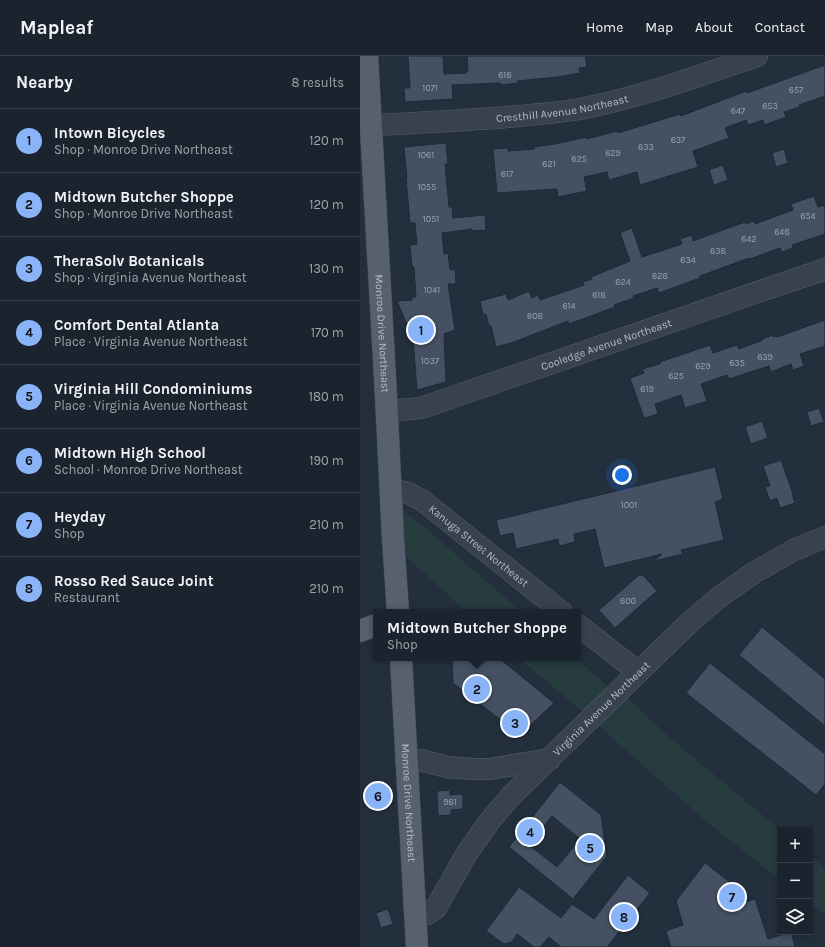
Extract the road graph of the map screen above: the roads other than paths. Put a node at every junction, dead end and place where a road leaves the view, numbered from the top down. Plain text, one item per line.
1 (366, 56) edge
2 (757, 56) edge
3 (365, 126) edge
4 (825, 269) edge
5 (387, 412) junction
6 (391, 489) junction
7 (825, 537) edge
8 (398, 609) edge
9 (558, 609) edge
10 (373, 626) edge
11 (581, 627) edge
12 (360, 631) edge
13 (401, 661) edge
14 (638, 672) junction
15 (550, 759) junction
16 (406, 761) junction
17 (415, 916) junction
18 (417, 947) edge

1 - 3 main road, Monroe Drive Northeast
2 - 3 street, Cresthill Avenue Northeast
3 - 5 main road, Monroe Drive Northeast
4 - 5 street, Cooledge Avenue Northeast
5 - 6 main road, Monroe Drive Northeast
6 - 8 main road, Monroe Drive Northeast
6 - 9 street, Kanuga Street Northeast
7 - 14 street, Virginia Avenue Northeast
10 - 12 main road
11 - 14 street
13 - 16 main road, Monroe Drive Northeast
14 - 15 street, Virginia Avenue Northeast
15 - 16 street
15 - 17 street, Virginia Avenue Northeast
16 - 17 main road, Monroe Drive Northeast
17 - 18 main road, Monroe Drive Northeast

